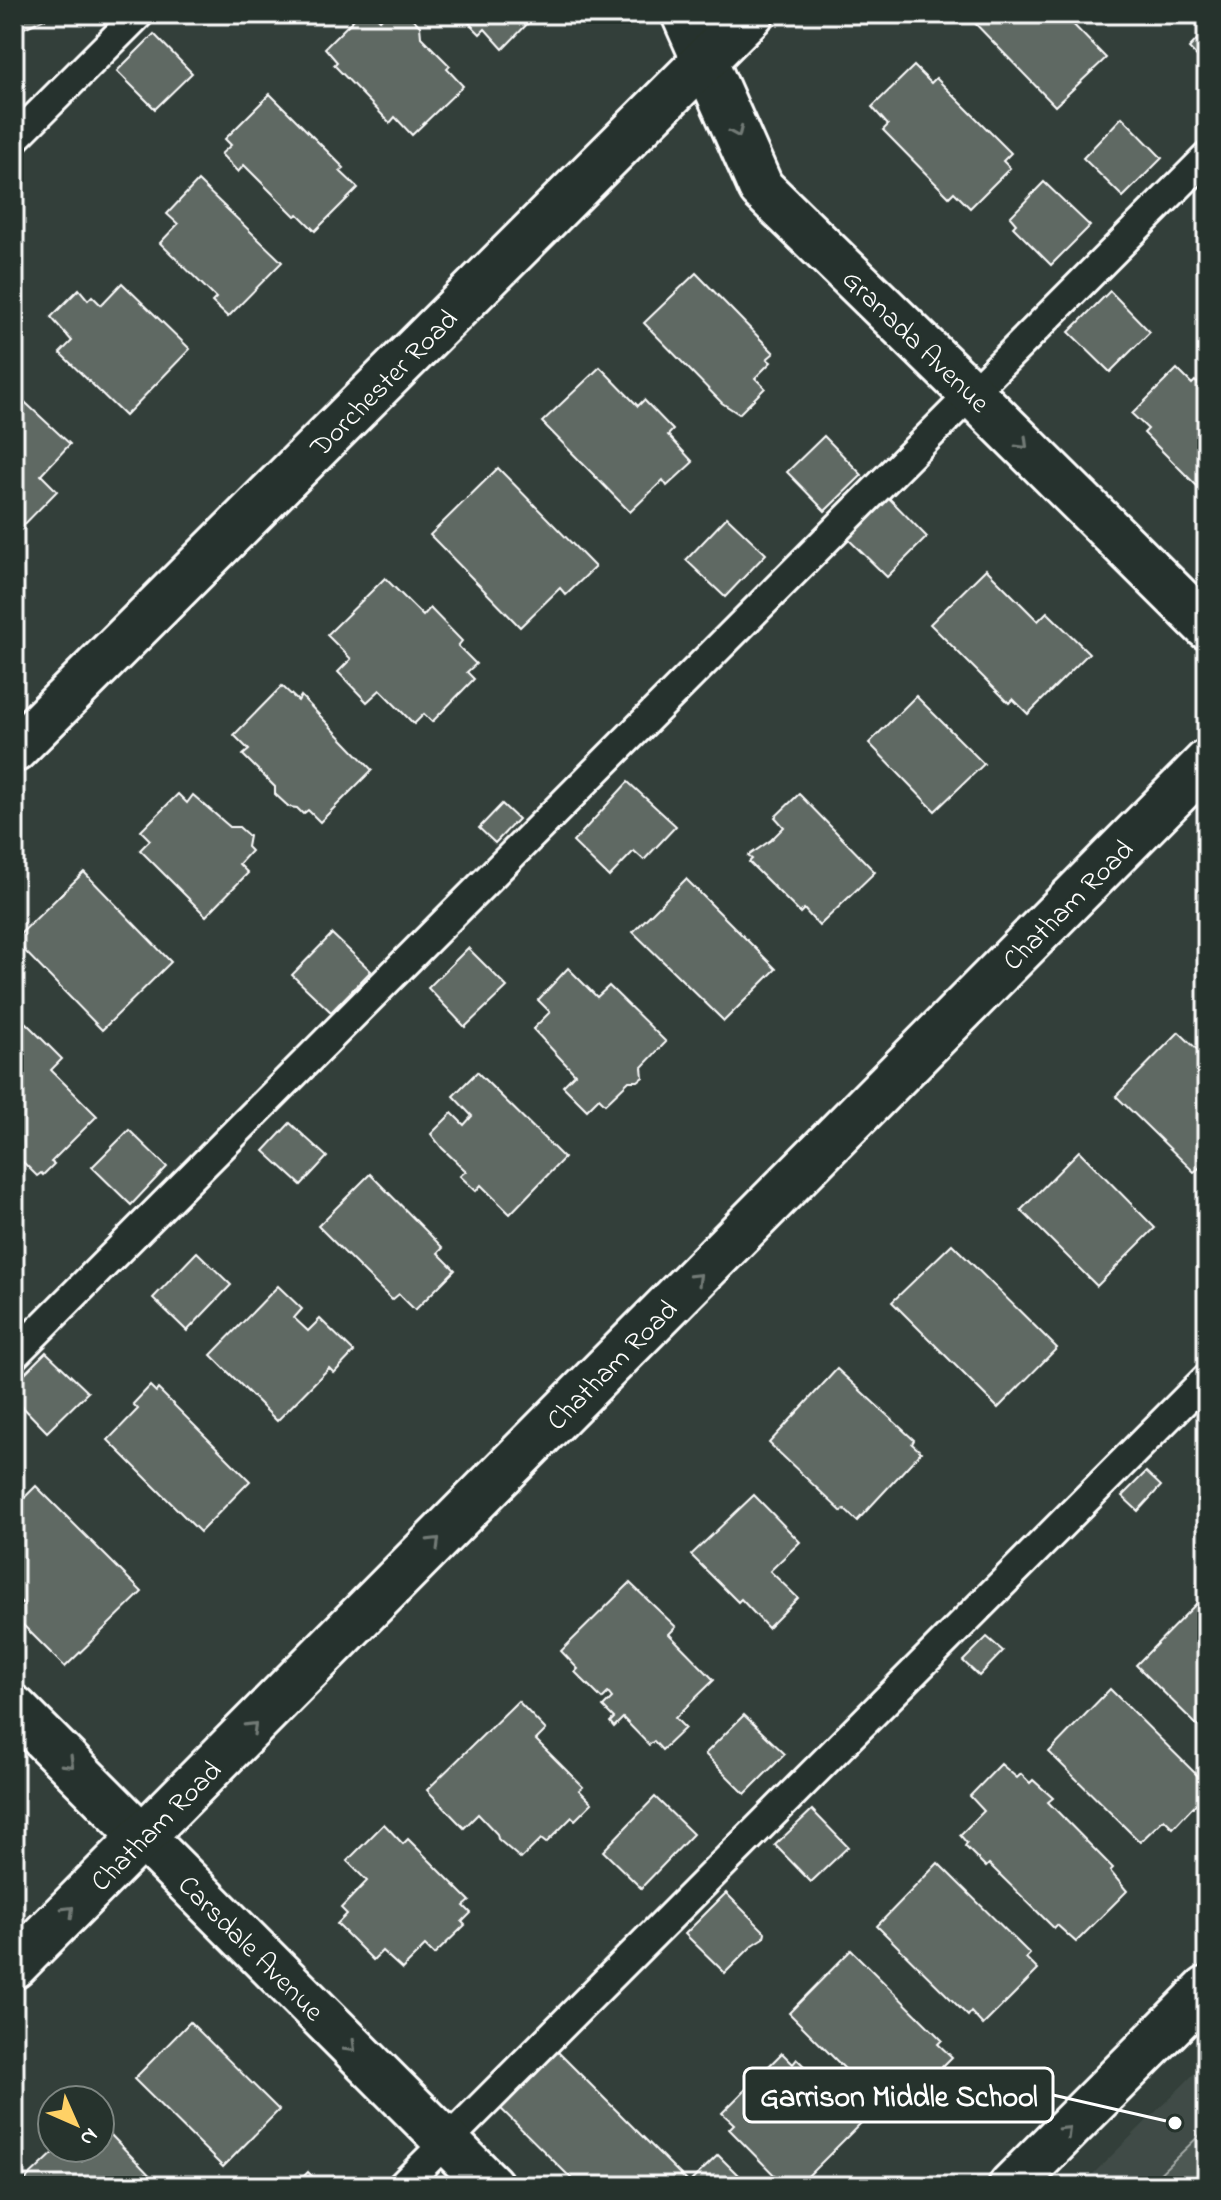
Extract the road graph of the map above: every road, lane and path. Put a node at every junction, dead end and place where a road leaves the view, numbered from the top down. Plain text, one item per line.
1 (139, 14) edge
2 (684, 14) edge
3 (751, 14) edge
4 (705, 60) junction
5 (14, 139) edge
6 (1207, 157) edge
7 (971, 393) junction
8 (1207, 627) edge
9 (14, 750) edge
10 (1207, 762) edge
11 (14, 1355) edge
12 (1207, 1378) edge
13 (14, 1708) edge
14 (144, 1837) junction
15 (14, 1966) edge
16 (1207, 1989) edge
17 (446, 2142) junction
18 (402, 2186) edge
19 (491, 2186) edge
20 (1011, 2186) edge

1 - 5 lane
2 - 4 street, Granada Avenue
3 - 4 street, Dorchester Road
4 -> 7 street, Granada Avenue
4 - 9 street, Dorchester Road
6 - 7 lane
7 -> 8 street, Granada Avenue
7 - 11 lane
14 -> 10 street, Chatham Road
12 - 17 lane
13 -> 14 street, Carsdale Avenue
15 -> 14 street, Chatham Road
14 -> 17 street, Carsdale Avenue
20 -> 16 street
17 - 18 lane
17 - 19 street, Carsdale Avenue

